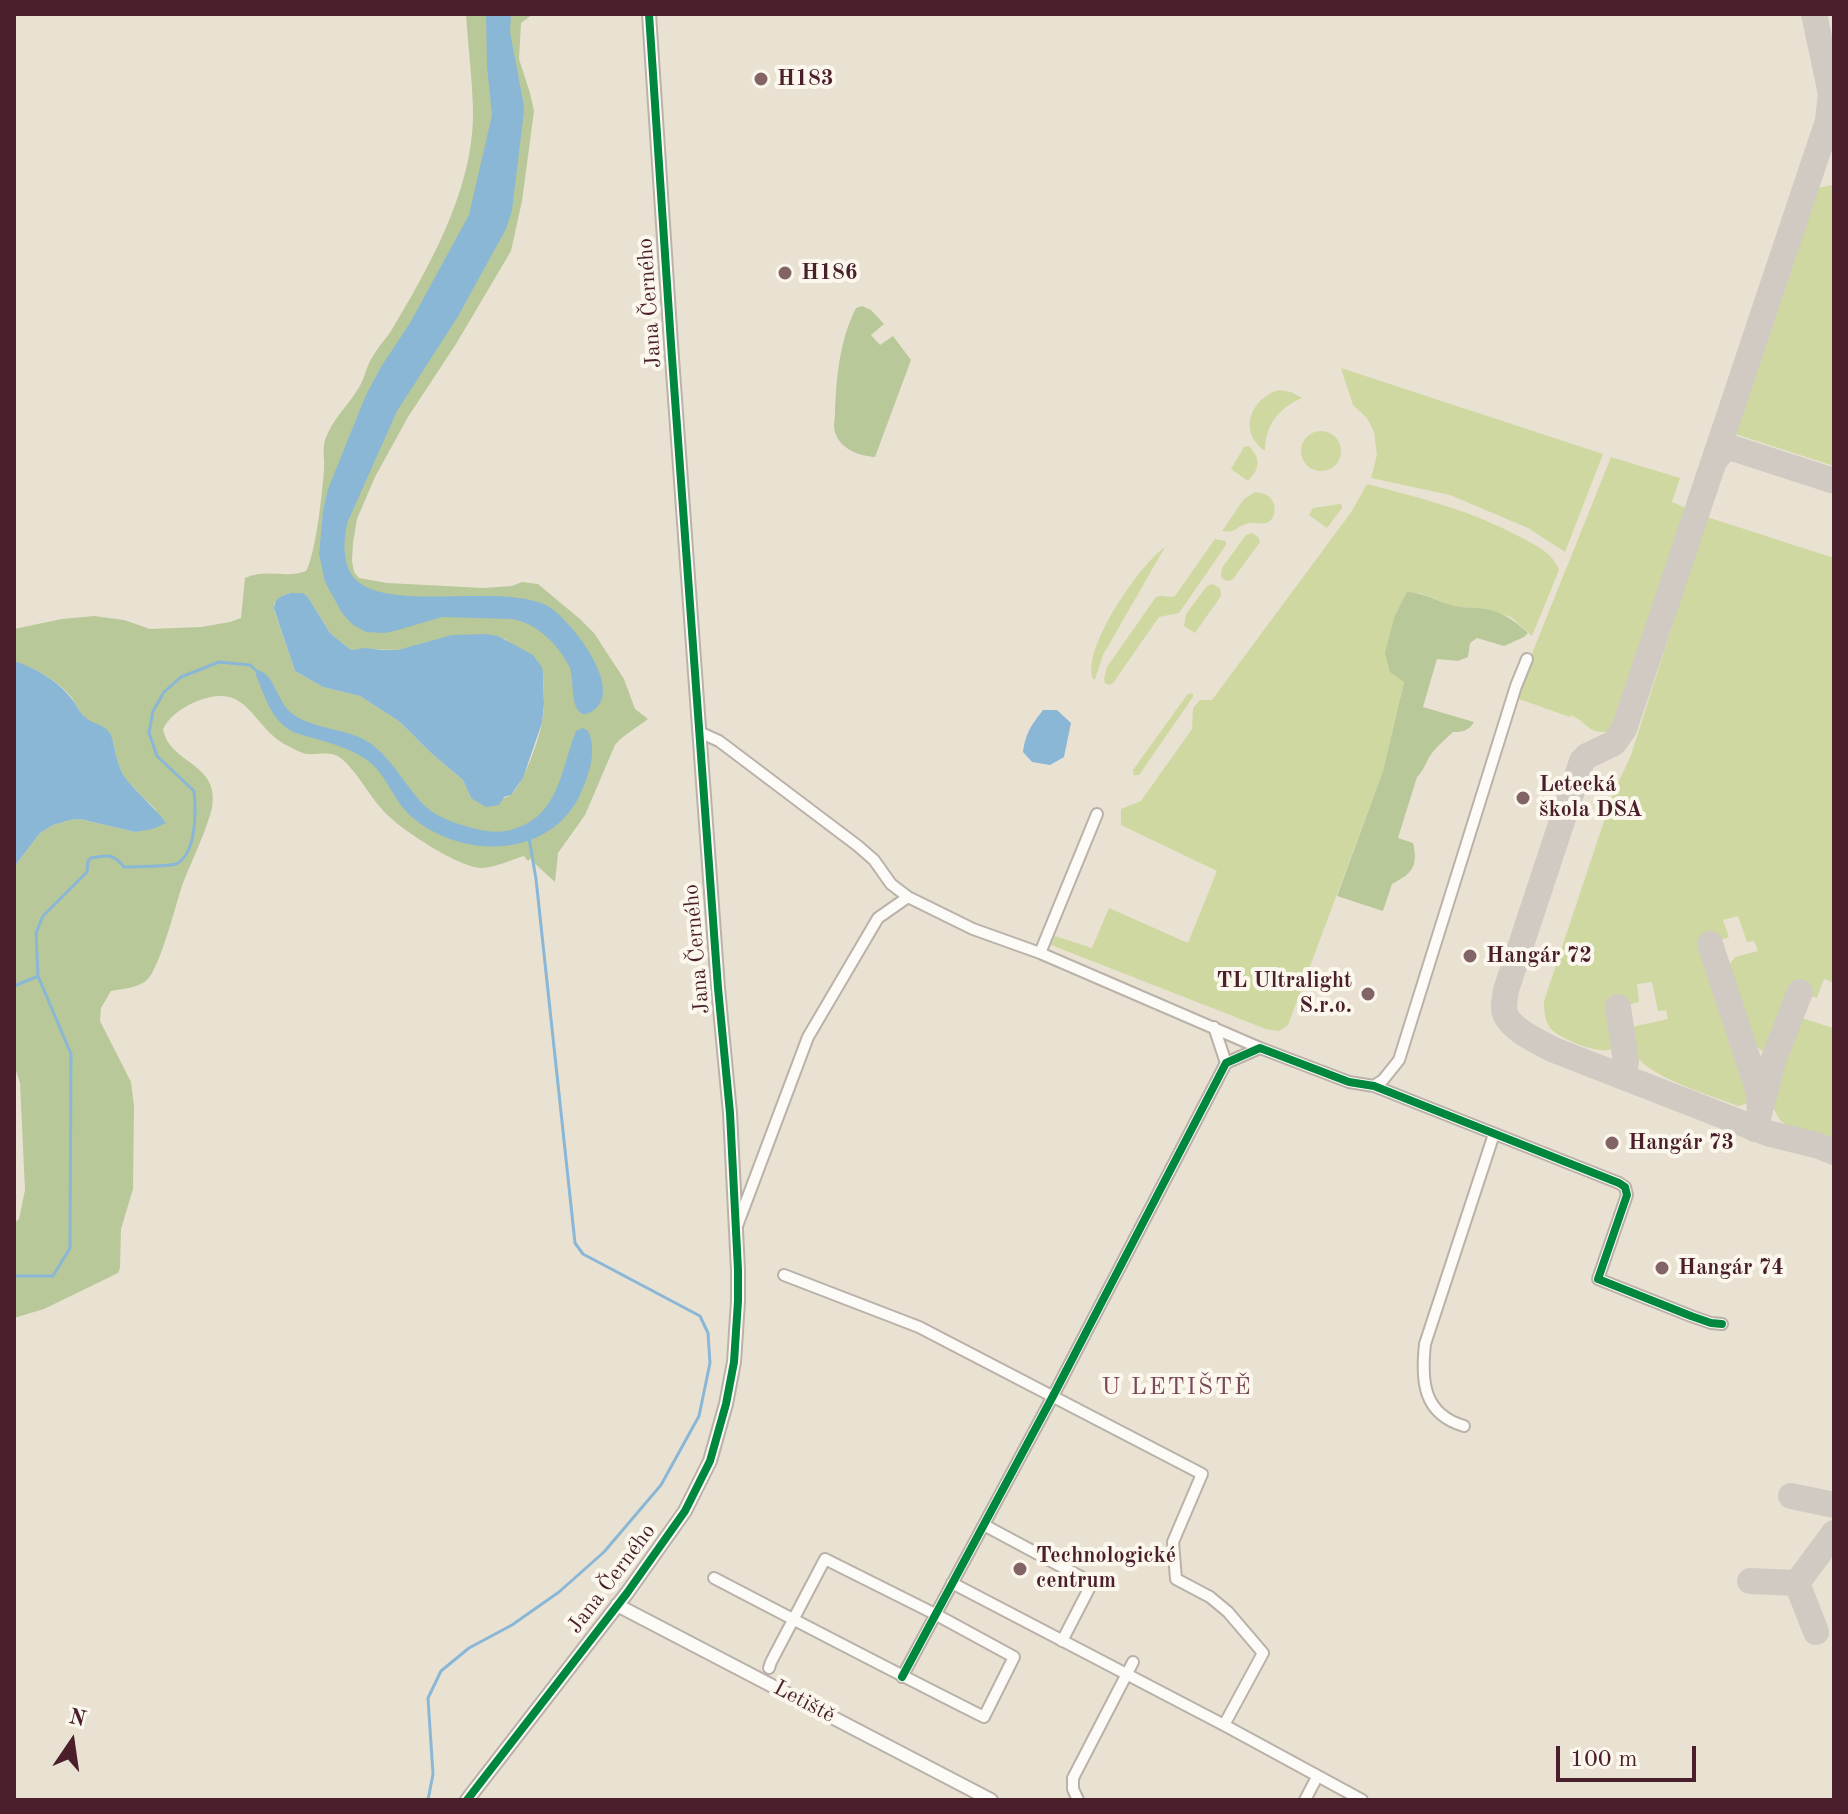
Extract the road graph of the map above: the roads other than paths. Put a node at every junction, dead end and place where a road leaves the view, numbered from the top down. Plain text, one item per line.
1 (649, 14) edge
2 (1527, 659) dead end
3 (699, 732) junction
4 (1097, 814) dead end
5 (908, 897) junction
6 (1040, 953) junction
7 (1214, 1027) junction
8 (1260, 1048) junction
9 (1226, 1063) junction
10 (1374, 1086) junction
11 (1494, 1134) junction
12 (736, 1228) junction
13 (784, 1275) dead end
14 (1722, 1324) dead end
15 (1053, 1396) junction
16 (1464, 1426) dead end
17 (984, 1525) junction
18 (714, 1578) dead end
19 (952, 1583) junction
20 (617, 1605) junction
21 (935, 1614) junction
22 (794, 1620) junction
23 (1062, 1641) junction
24 (1133, 1662) dead end
25 (769, 1668) dead end
26 (1126, 1675) junction
27 (902, 1677) junction
28 (1224, 1725) junction
29 (1317, 1777) junction
30 (467, 1800) edge
31 (991, 1800) edge
32 (1078, 1800) edge
33 (1305, 1800) edge
34 (1362, 1800) edge

1 - 3 street, Jana Černého
2 - 10 street
3 - 5 street
3 - 12 street, Jana Černého
4 - 6 street
5 - 6 street
5 - 12 street
6 - 7 street
7 - 8 street
7 - 9 street
8 - 9 street
8 - 10 street
9 - 15 street
10 - 11 street
11 - 14 street
11 - 16 street
12 - 20 street, Jana Černého
13 - 15 street
15 - 17 street
15 - 28 street
17 - 19 street
17 - 23 street
18 - 22 street
19 - 21 street
19 - 23 street
20 - 30 street, Jana Černého
20 - 31 street, Letiště
21 - 22 street
21 - 27 street
21 - 27 street
22 - 25 street
22 - 27 street
23 - 26 street
24 - 26 street
26 - 28 street
26 - 32 street
28 - 29 street
29 - 33 street
29 - 34 street

